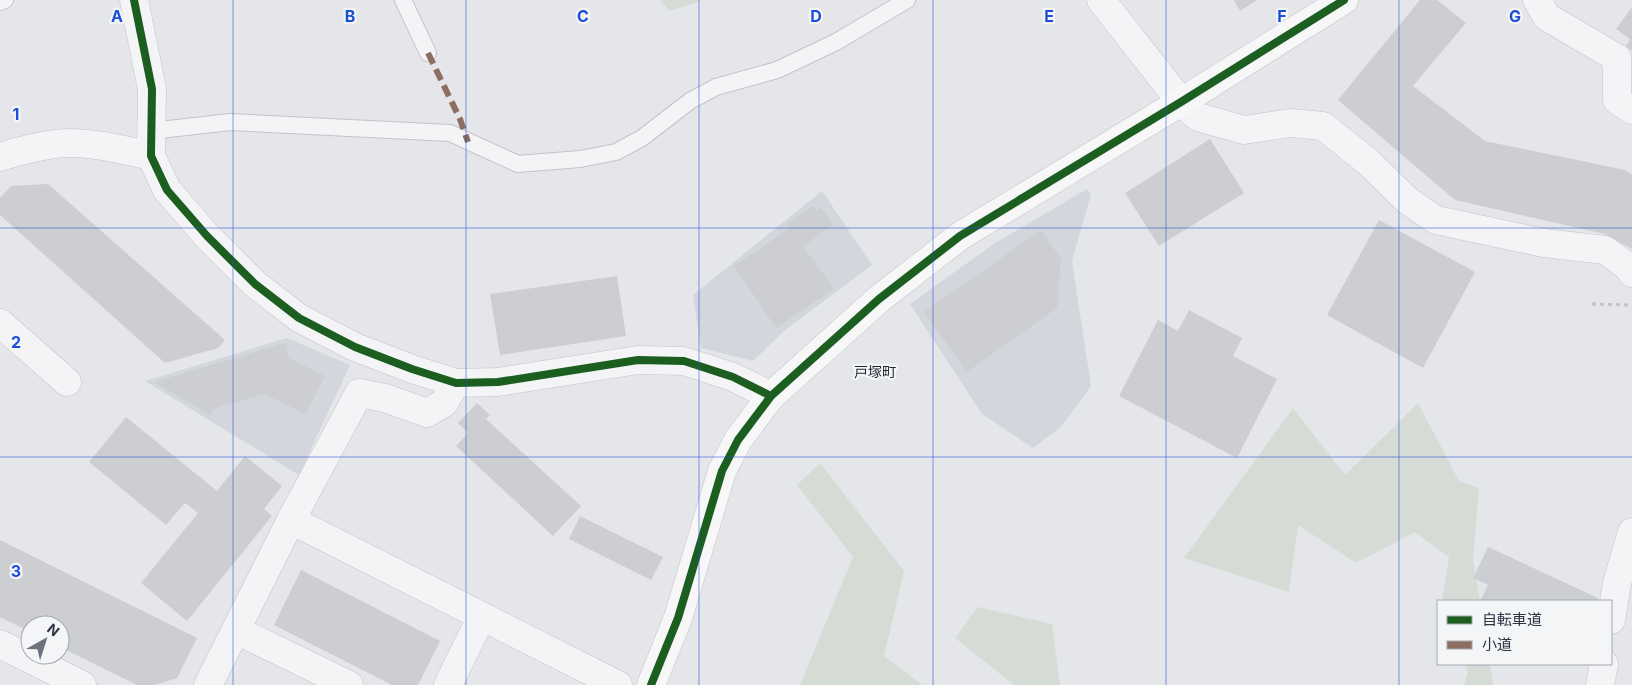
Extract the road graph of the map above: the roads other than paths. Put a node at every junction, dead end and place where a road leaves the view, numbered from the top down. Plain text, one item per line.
1 (5, 0) edge
2 (134, 0) edge
3 (403, 0) edge
4 (907, 0) edge
5 (1101, 0) edge
6 (1344, 0) edge
7 (1537, 0) edge
8 (0, 2) edge
9 (428, 53) dead end
10 (1181, 102) junction
11 (1632, 110) edge
12 (151, 144) junction
13 (0, 158) edge
14 (1632, 273) edge
15 (0, 322) edge
16 (67, 382) dead end
17 (456, 383) junction
18 (771, 396) junction
19 (291, 520) junction
20 (1632, 532) edge
21 (1612, 613) edge
22 (482, 616) junction
23 (236, 630) junction
24 (0, 644) edge
25 (82, 685) edge
26 (208, 685) edge
27 (349, 685) edge
28 (448, 685) edge
29 (618, 685) edge
30 (651, 685) edge

1 - 8 lane
2 - 12 street
3 - 9 lane
4 - 12 lane
5 - 10 street
6 - 10 street
7 - 11 street
10 - 14 street
10 - 18 street
12 - 13 street
12 - 17 street
15 - 16 street
17 - 18 street
17 - 19 street
18 - 30 street
19 - 22 street
19 - 23 street
20 - 21 street
22 - 28 street
22 - 29 street
23 - 26 street
23 - 27 street
24 - 25 street

